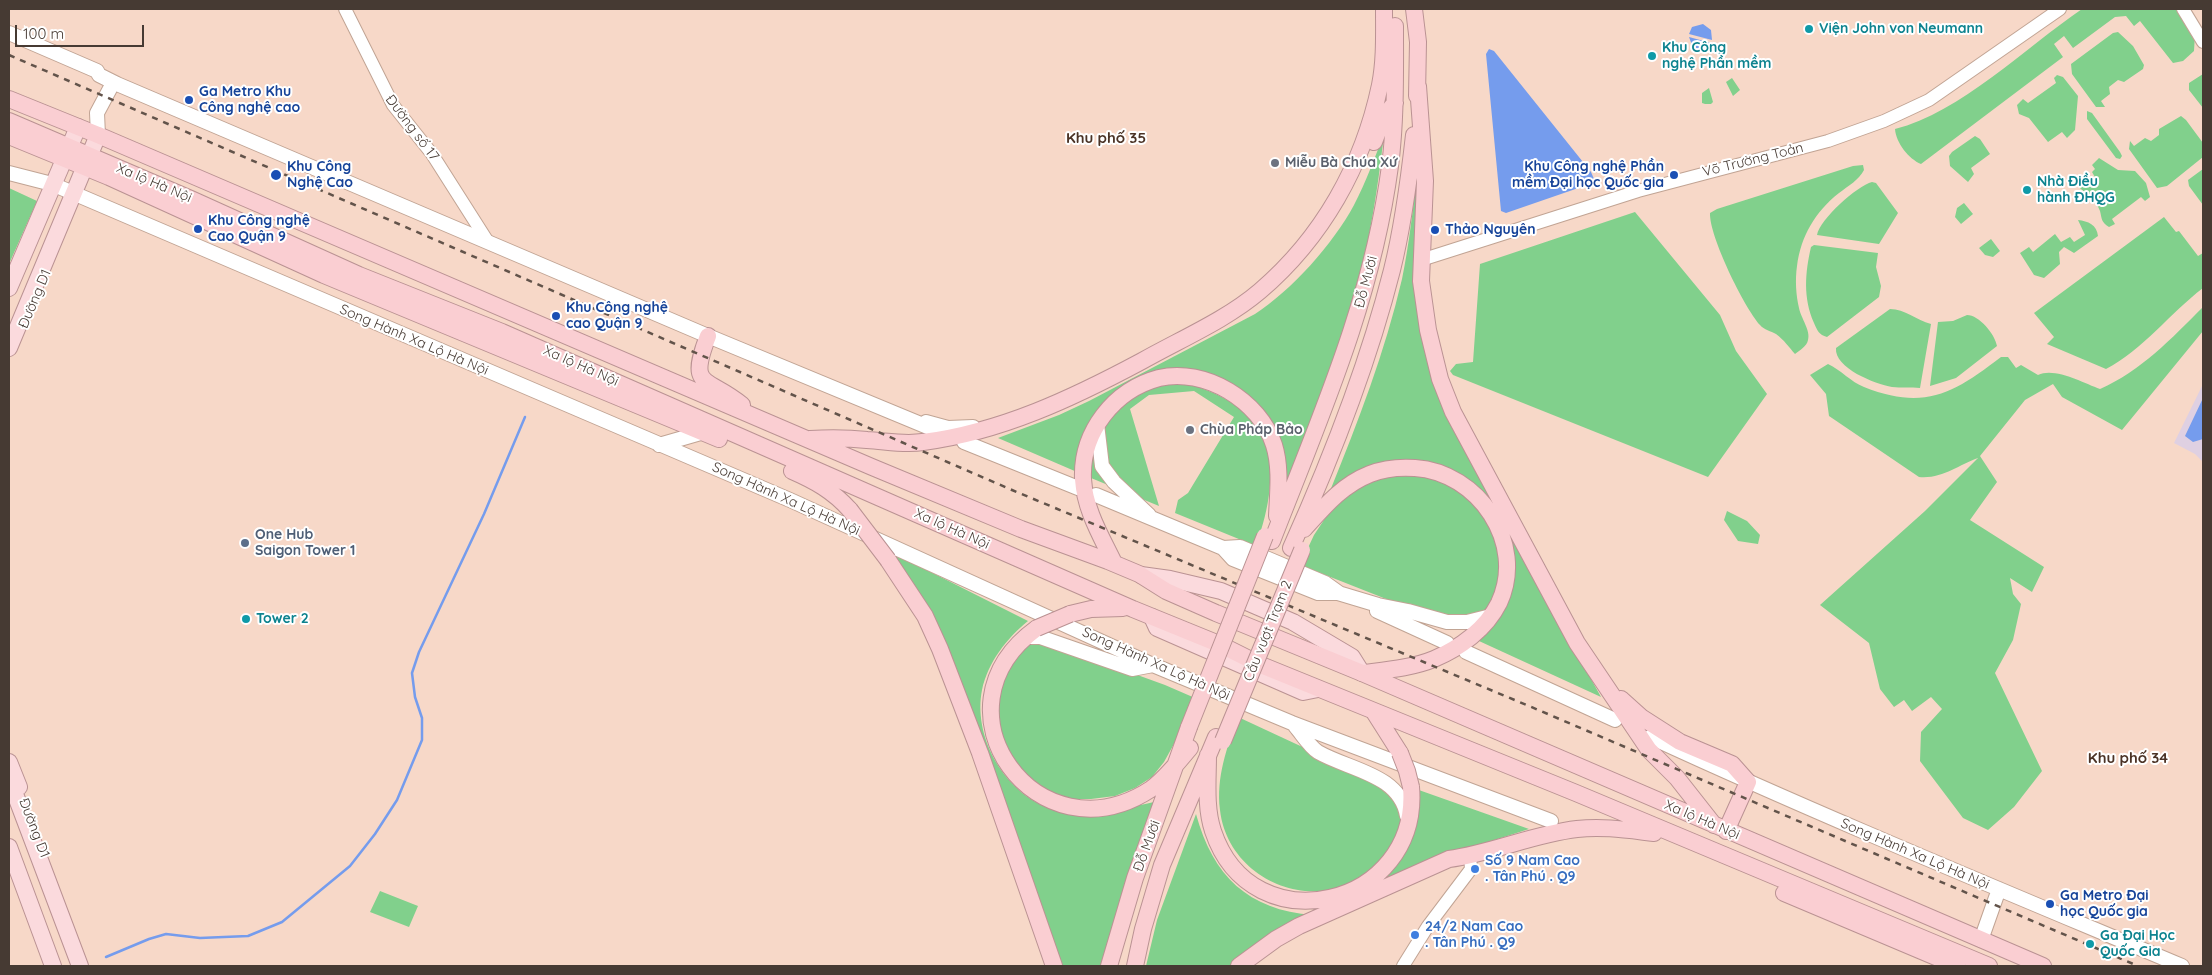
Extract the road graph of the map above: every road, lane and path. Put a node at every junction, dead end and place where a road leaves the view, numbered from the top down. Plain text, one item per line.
1 (345, 9) edge
2 (1384, 9) edge
3 (1395, 9) edge
4 (1414, 9) edge
5 (1421, 9) edge
6 (2060, 9) edge
7 (2183, 9) edge
8 (2192, 9) edge
9 (1416, 26) junction
10 (2203, 26) edge
11 (9, 34) edge
12 (9, 40) edge
13 (2203, 42) edge
14 (100, 75) junction
15 (113, 82) junction
16 (1418, 86) junction
17 (9, 87) edge
18 (9, 99) edge
19 (1395, 103) junction
20 (9, 121) edge
21 (92, 124) junction
22 (25, 128) junction
23 (1421, 128) junction
24 (9, 136) edge
25 (42, 150) junction
26 (66, 153) junction
27 (87, 162) junction
28 (9, 167) edge
29 (15, 175) edge
30 (52, 184) junction
31 (74, 194) junction
32 (33, 229) junction
33 (57, 235) junction
34 (488, 242) junction
35 (1424, 259) junction
36 (9, 272) edge
37 (324, 275) junction
38 (359, 276) junction
39 (9, 288) edge
40 (708, 336) junction
41 (9, 348) edge
42 (9, 362) edge
43 (898, 415) junction
44 (756, 417) junction
45 (1097, 424) junction
46 (994, 427) junction
47 (935, 430) dead end
48 (704, 432) junction
49 (968, 437) junction
50 (808, 440) junction
51 (659, 445) junction
52 (1078, 488) dead end
53 (1096, 495) dead end
54 (1314, 518) junction
55 (1153, 519) junction
56 (1271, 536) junction
57 (1296, 546) junction
58 (1114, 563) junction
59 (1338, 593) junction
60 (1133, 609) junction
61 (1491, 616) junction
62 (1031, 632) junction
63 (1447, 643) dead end
64 (1466, 652) dead end
65 (1153, 664) junction
66 (1362, 673) junction
67 (1598, 676) junction
68 (1374, 712) junction
69 (1614, 720) dead end
70 (1292, 724) junction
71 (1193, 729) junction
72 (1650, 737) dead end
73 (1219, 739) junction
74 (1190, 748) junction
75 (1208, 755) junction
76 (9, 762) edge
77 (1176, 764) junction
78 (9, 778) edge
79 (1208, 778) junction
80 (1748, 782) junction
81 (1576, 793) junction
82 (1551, 821) dead end
83 (1408, 825) junction
84 (1720, 828) junction
85 (1642, 831) junction
86 (1674, 835) junction
87 (9, 847) edge
88 (1470, 856) junction
89 (9, 864) edge
90 (1764, 874) junction
91 (1999, 889) junction
92 (1782, 892) junction
93 (54, 896) junction
94 (35, 916) junction
95 (69, 936) junction
96 (1981, 940) junction
97 (45, 944) junction
98 (53, 966) edge
99 (80, 966) edge
100 (1054, 966) edge
101 (1109, 966) edge
102 (1117, 966) edge
103 (1134, 966) edge
104 (1143, 966) edge
105 (1239, 966) edge
106 (1248, 966) edge
107 (1403, 966) edge
108 (1957, 966) edge
109 (1989, 966) edge
110 (2043, 966) edge
111 (2182, 966) edge

1 - 34 street, Đường số 17
2 - 46 highway
3 - 19 highway, Đỗ Mười
4 - 9 highway, Đỗ Mười
5 - 9 highway, Đỗ Mười
6 - 35 street, Võ Trường Toản
7 - 13 street
8 - 10 street
9 - 16 highway, Đỗ Mười
11 - 14 main road
12 - 14 main road
14 - 15 main road
15 - 21 main road, Đường D1
15 - 34 main road
16 - 23 highway
16 - 57 highway, Đỗ Mười
17 - 21 highway, Xa lộ Hà Nội
18 - 21 highway, Xa lộ Hà Nội
19 - 49 highway
19 - 56 highway, Đỗ Mười
20 - 22 highway, Xa lộ Hà Nội
21 - 26 main road, Đường D1
21 - 27 main road, Đường D1
21 - 44 highway, Xa lộ Hà Nội
22 - 25 highway
22 - 26 highway, Xa lộ Hà Nội
23 - 35 highway
23 - 54 highway, Đỗ Mười
24 - 25 highway, Xa lộ Hà Nội
25 - 26 highway, Xa lộ Hà Nội
26 - 27 highway, Xa lộ Hà Nội
26 - 30 main road, Đường D1
27 - 31 main road, Đường D1
27 - 37 highway, Xa lộ Hà Nội
27 - 38 highway, Xa lộ Hà Nội
28 - 29 main road, Song Hành Xa Lộ Hà Nội
29 - 30 main road, Song Hành Xa Lộ Hà Nội
30 - 31 main road, Song Hành Xa Lộ Hà Nội
30 - 32 main road, Đường D1
31 - 33 main road, Đường D1
31 - 51 main road, Song Hành Xa Lộ Hà Nội
32 - 36 main road, Đường D1
32 - 39 main road, Đường D1
33 - 41 main road, Đường D1
33 - 42 main road, Đường D1
34 - 40 main road
35 - 67 highway
37 - 38 highway
37 - 48 highway, Xa lộ Hà Nội
38 - 60 highway, Xa lộ Hà Nội
40 - 43 main road
40 - 44 highway
43 - 46 main road
43 - 47 main road
44 - 50 highway, Xa lộ Hà Nội
45 - 55 main road
45 - 56 highway
45 - 58 highway
46 - 49 highway
48 - 51 main road
48 - 100 highway, Xa lộ Hà Nội, bridge
49 - 50 highway
49 - 52 main road
50 - 58 highway, Xa lộ Hà Nội
51 - 65 main road, Song Hành Xa Lộ Hà Nội
53 - 55 main road
54 - 57 highway, Đỗ Mười
54 - 61 highway
55 - 59 main road
56 - 71 highway, Cầu vượt Trạm 2
57 - 73 highway, Cầu vượt Trạm 2
58 - 66 highway, Xa lộ Hà Nội
59 - 61 main road
59 - 63 main road
60 - 62 highway, bridge
60 - 68 highway, Xa lộ Hà Nội
61 - 66 highway
62 - 65 main road
62 - 77 highway
64 - 69 main road
65 - 70 main road, Song Hành Xa Lộ Hà Nội
66 - 84 highway, Xa lộ Hà Nội
67 - 80 highway
67 - 84 highway
68 - 81 highway, Xa lộ Hà Nội
68 - 83 highway, bridge
70 - 82 main road, Song Hành Xa Lộ Hà Nội
70 - 83 main road
71 - 74 highway, Đỗ Mười
71 - 77 highway, Đỗ Mười
72 - 80 main road, Song Hành Xa Lộ Hà Nội
73 - 75 highway, Đỗ Mười
73 - 79 highway, Đỗ Mười
74 - 77 highway
74 - 102 highway, Đỗ Mười
75 - 79 highway
75 - 103 highway, Đỗ Mười
76 - 93 main road, Đường D1
77 - 101 highway, Đỗ Mười
78 - 93 main road, Đường D1
79 - 83 highway
79 - 104 highway, Đỗ Mười
80 - 84 highway
80 - 91 main road, Song Hành Xa Lộ Hà Nội
81 - 85 highway, Xa lộ Hà Nội
81 - 86 highway, Xa lộ Hà Nội
84 - 96 highway, Xa lộ Hà Nội
85 - 86 highway
85 - 88 highway
85 - 92 highway, Xa lộ Hà Nội
86 - 90 highway, Xa lộ Hà Nội
87 - 94 main road
88 - 105 highway
88 - 106 highway
88 - 107 street
89 - 94 main road
90 - 92 highway
90 - 109 highway, Xa lộ Hà Nội
91 - 96 main road
91 - 111 main road, Song Hành Xa Lộ Hà Nội
92 - 108 highway, Xa lộ Hà Nội
93 - 95 main road, Đường D1
94 - 97 main road
95 - 97 main road
95 - 99 main road, Đường D1
96 - 110 highway, Xa lộ Hà Nội
97 - 98 main road

